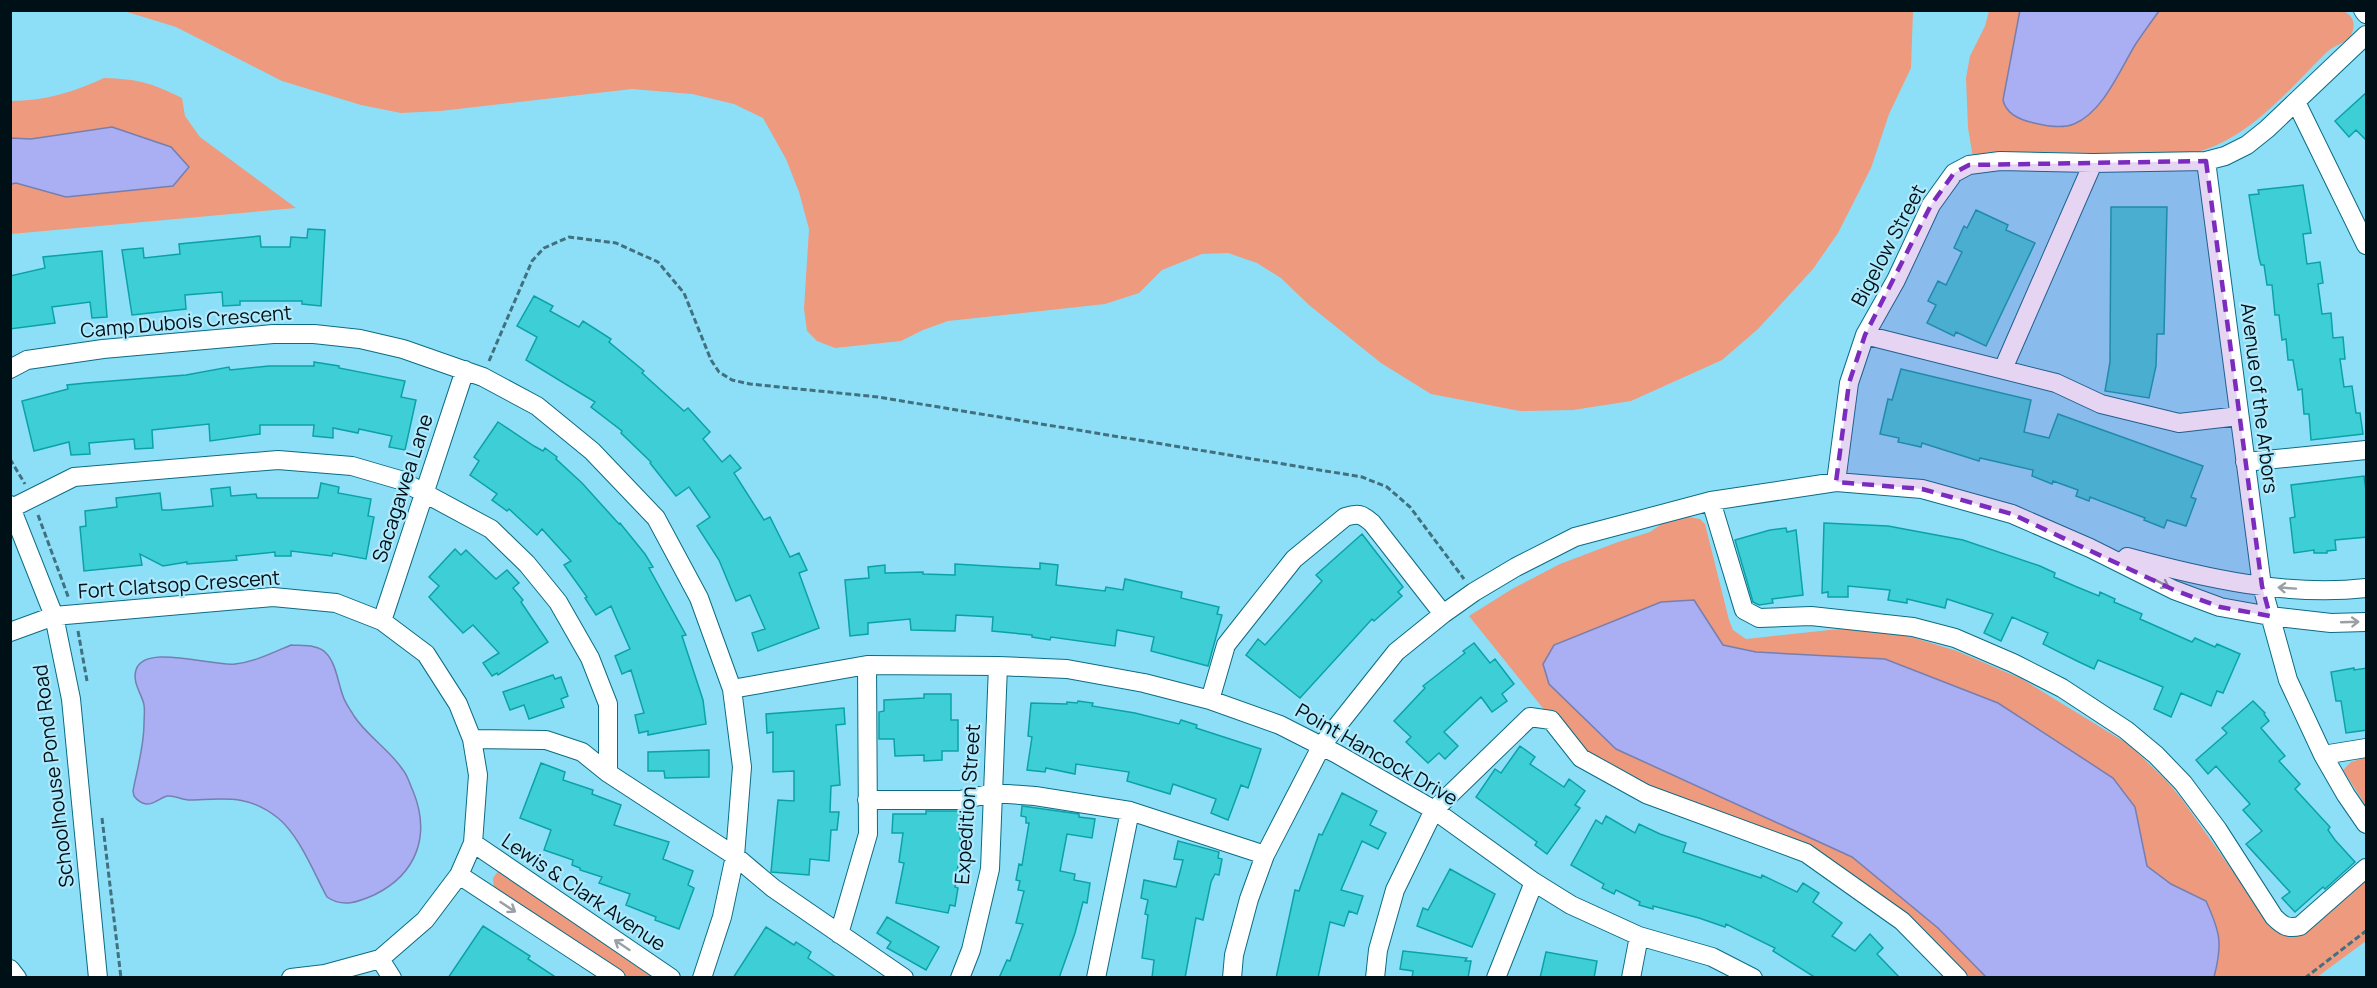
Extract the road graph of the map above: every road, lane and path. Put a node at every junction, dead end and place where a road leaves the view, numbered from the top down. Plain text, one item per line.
1 (2363, 10) edge
2 (2367, 15) edge
3 (2367, 35) edge
4 (2296, 102) junction
5 (2206, 161) junction
6 (2093, 163) junction
7 (2367, 245) edge
8 (1866, 335) junction
9 (10, 369) edge
10 (2003, 369) junction
11 (465, 370) junction
12 (483, 377) junction
13 (2239, 416) junction
14 (2367, 450) edge
15 (2245, 462) junction
16 (1836, 482) junction
17 (425, 493) junction
18 (1710, 501) junction
19 (11, 506) edge
20 (2090, 548) junction
21 (2262, 586) junction
22 (2367, 588) edge
23 (1474, 592) junction
24 (1443, 614) junction
25 (54, 616) junction
26 (2270, 616) junction
27 (382, 621) junction
28 (2367, 622) edge
29 (10, 632) edge
30 (867, 665) junction
31 (998, 666) junction
32 (732, 689) junction
33 (1210, 700) junction
34 (472, 739) junction
35 (1322, 745) junction
36 (2367, 748) edge
37 (2324, 755) junction
38 (608, 773) junction
39 (994, 793) junction
40 (867, 800) junction
41 (1434, 810) junction
42 (1130, 812) junction
43 (2367, 824) edge
44 (473, 843) junction
45 (1265, 855) junction
46 (735, 856) junction
47 (2367, 868) edge
48 (459, 875) junction
49 (1534, 882) junction
50 (2367, 931) edge
51 (839, 934) junction
52 (1639, 936) junction
53 (380, 959) junction
54 (10, 969) edge
55 (17, 978) edge
56 (98, 978) edge
57 (291, 978) edge
58 (392, 978) edge
59 (616, 978) edge
60 (671, 978) edge
61 (702, 978) edge
62 (904, 978) edge
63 (960, 978) edge
64 (1096, 978) edge
65 (1232, 978) edge
66 (1375, 978) edge
67 (1496, 978) edge
68 (1631, 978) edge
69 (1753, 978) edge
70 (1958, 978) edge
71 (2305, 978) edge

1 - 2 street
3 - 4 street
4 - 5 street
4 - 7 street
5 - 6 street, Bigelow Street
5 - 13 street, Avenue of the Arbors
6 - 8 street, Bigelow Street
6 - 10 street
8 - 10 street
8 - 16 street, Bigelow Street
9 - 11 street, Camp Dubois Crescent
10 - 13 street
11 - 12 street, Camp Dubois Crescent
11 - 17 street, Sacagawea Lane
12 - 23 path
12 - 32 street, Camp Dubois Crescent
13 - 15 street, Avenue of the Arbors
14 - 15 street
15 - 21 street, Avenue of the Arbors
16 - 18 street
16 - 20 street
17 - 19 street
17 - 27 street, Sacagawea Lane
17 - 38 street
18 - 23 street
18 - 47 street
19 - 25 street, Schoolhouse Pond Road
20 - 21 street
20 -> 26 street
22 -> 21 street
21 - 26 street, Avenue of the Arbors
23 - 24 street
24 - 33 street
24 - 35 street
25 - 27 street, Fort Clatsop Crescent
25 - 29 street, Fort Clatsop Crescent
25 - 56 street, Schoolhouse Pond Road
26 -> 28 street
26 - 37 street, Avenue of the Arbors
27 - 34 street, Fort Clatsop Crescent
30 - 31 street, Point Hancock Drive
30 - 32 street, Point Hancock Drive
30 - 40 street
31 - 33 street, Point Hancock Drive
31 - 39 street, Expedition Street
32 - 46 street, Camp Dubois Crescent
33 - 35 street, Point Hancock Drive
34 - 38 street
34 - 44 street, Fort Clatsop Crescent
35 - 41 street, Point Hancock Drive
35 - 45 street
36 - 37 street
37 - 43 street, Avenue of the Arbors
38 - 46 street
39 - 40 street
39 - 42 street
39 - 63 street, Expedition Street
40 - 51 street
41 - 49 street, Point Hancock Drive
41 - 66 street
41 - 70 street
42 - 45 street
42 - 64 street
44 - 48 street, Fort Clatsop Crescent
60 -> 44 street, Lewis & Clark Avenue
45 - 65 street
46 - 51 street
46 - 61 street, Camp Dubois Crescent
48 - 53 street, Fort Clatsop Crescent
48 -> 59 street
49 - 52 street, Point Hancock Drive
49 - 67 street
50 - 71 path
51 - 62 street
52 - 68 street
52 - 69 street, Point Hancock Drive
53 - 57 street, Fort Clatsop Crescent
53 - 58 street
54 - 55 street

